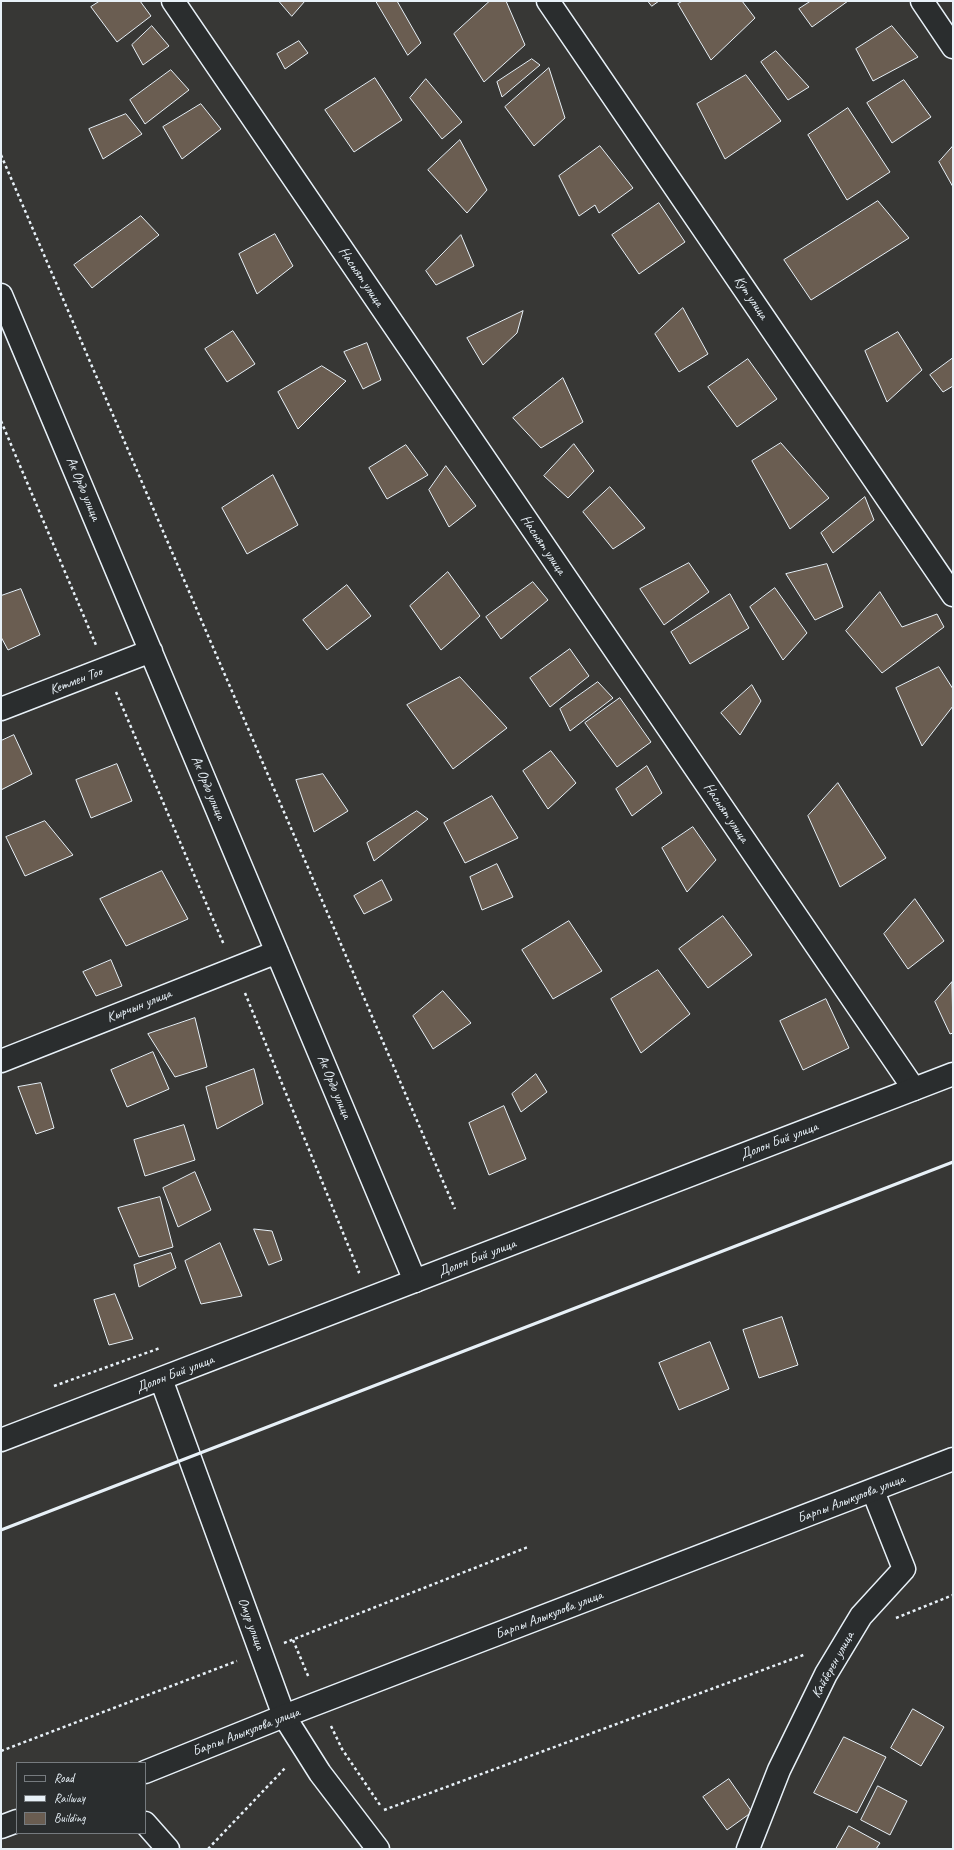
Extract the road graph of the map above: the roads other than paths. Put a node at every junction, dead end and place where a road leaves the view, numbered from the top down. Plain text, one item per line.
1 (173, 1) edge
2 (548, 1) edge
3 (922, 1) edge
4 (953, 47) edge
5 (2, 300) edge
6 (953, 595) edge
7 (150, 651) junction
8 (1, 709) edge
9 (277, 952) junction
10 (1, 1061) edge
11 (953, 1074) edge
12 (914, 1089) junction
13 (415, 1281) junction
14 (161, 1379) junction
15 (1, 1440) edge
16 (953, 1459) edge
17 (873, 1491) junction
18 (284, 1716) junction
19 (146, 1772) edge
20 (16, 1821) edge
21 (146, 1824) edge
22 (1, 1827) edge
23 (168, 1849) edge
24 (378, 1849) edge
25 (748, 1849) edge

1 - 12 street, Насыят улица
2 - 6 street, Кут улица
3 - 4 street
5 - 7 street, Ак Ордо улица
7 - 8 street, Кетмен Тоо
7 - 9 street, Ак Ордо улица
9 - 10 street, Кырчын улица
9 - 13 street, Ак Ордо улица
11 - 12 street, Долон Бий улица
12 - 13 street, Долон Бий улица
13 - 14 street, Долон Бий улица
14 - 15 street, Долон Бий улица
14 - 18 street, Омур улица
16 - 17 street, Барпы Алыкулова улица
17 - 18 street, Барпы Алыкулова улица
17 - 25 street, Кайберен улица
18 - 19 street, Барпы Алыкулова улица
18 - 24 street, Омур улица
20 - 22 street
21 - 23 street

